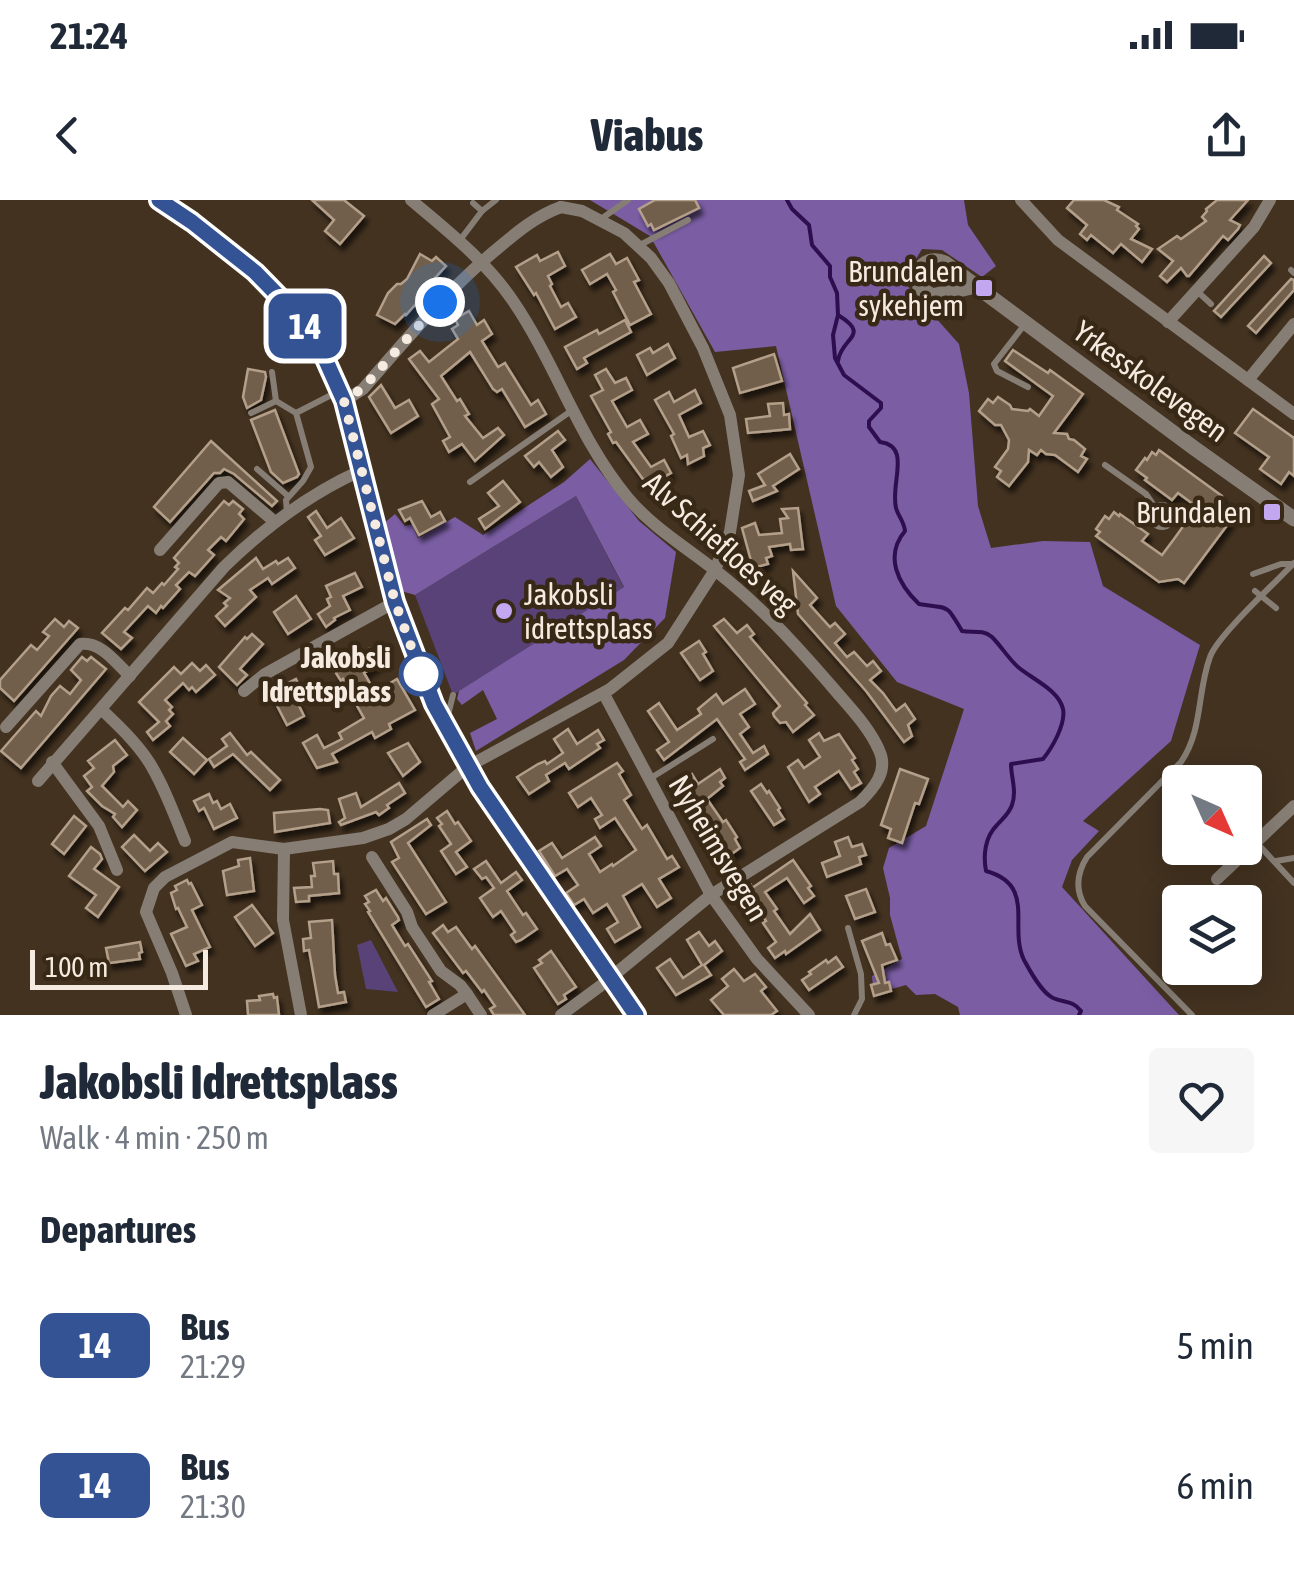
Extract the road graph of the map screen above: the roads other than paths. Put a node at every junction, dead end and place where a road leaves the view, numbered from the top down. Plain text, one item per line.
1 (159, 200) edge
2 (410, 200) edge
3 (496, 200) edge
4 (628, 200) edge
5 (1020, 200) edge
6 (1270, 200) edge
7 (473, 203) dead end
8 (564, 203) edge
9 (482, 210) junction
10 (600, 220) junction
11 (688, 220) dead end
12 (459, 241) junction
13 (639, 246) junction
14 (482, 261) junction
15 (976, 286) dead end
16 (1197, 291) junction
17 (1211, 304) dead end
18 (1168, 322) junction
19 (1026, 323) junction
20 (1294, 324) edge
21 (272, 372) dead end
22 (1248, 380) junction
23 (1028, 388) dead end
24 (342, 396) junction
25 (276, 401) junction
26 (573, 409) junction
27 (296, 413) junction
28 (251, 414) dead end
29 (1294, 414) edge
30 (1105, 465) dead end
31 (257, 469) dead end
32 (360, 470) junction
33 (470, 482) dead end
34 (288, 496) junction
35 (1155, 506) dead end
36 (287, 513) junction
37 (1294, 519) edge
38 (274, 522) junction
39 (160, 550) dead end
40 (1294, 564) edge
41 (715, 570) junction
42 (1253, 574) dead end
43 (1258, 594) junction
44 (395, 602) junction
45 (1276, 608) dead end
46 (1216, 632) dead end
47 (1223, 638) junction
48 (130, 676) junction
49 (244, 691) dead end
50 (604, 694) junction
51 (453, 695) dead end
52 (101, 709) junction
53 (441, 718) junction
54 (6, 727) dead end
55 (713, 738) dead end
56 (52, 762) junction
57 (468, 767) junction
58 (649, 780) junction
59 (38, 781) dead end
60 (1294, 806) edge
61 (1262, 836) edge
62 (185, 841) dead end
63 (1262, 848) edge
64 (284, 849) junction
65 (372, 857) dead end
66 (1294, 858) edge
67 (1274, 861) junction
68 (1232, 865) edge
69 (117, 870) dead end
70 (1217, 879) dead end
71 (1294, 884) edge
72 (711, 895) junction
73 (848, 928) dead end
74 (611, 977) junction
75 (467, 994) junction
76 (186, 1015) edge
77 (301, 1015) edge
78 (434, 1015) edge
79 (482, 1015) edge
80 (561, 1015) edge
81 (636, 1015) edge
82 (808, 1015) edge
83 (854, 1015) edge
84 (1192, 1015) edge

1 - 24 street
2 - 12 street, Alv Schiefloes veg
3 - 9 lane
4 - 10 lane
5 - 18 street
6 - 16 street
7 - 9 lane
8 - 10 street
8 - 14 street
9 - 12 lane
10 - 13 street
11 - 13 lane
12 - 14 street, Alv Schiefloes veg
13 - 41 street
14 - 24 street
14 - 26 street, Alv Schiefloes veg
15 - 19 street, Yrkesskolevegen
16 - 17 lane
16 - 18 street
18 - 22 street
19 - 23 lane
19 - 37 street, Yrkesskolevegen
20 - 22 street
21 - 25 lane
22 - 29 street
24 - 27 lane
24 - 32 street
25 - 27 lane
25 - 28 lane
26 - 33 lane
26 - 41 street, Alv Schiefloes veg
27 - 34 lane
30 - 35 lane
31 - 34 lane
32 - 36 street
32 - 44 street
34 - 36 lane
36 - 38 street
38 - 39 street
38 - 48 street
40 - 42 lane
40 - 43 lane
41 - 50 street
41 - 72 street, Alv Schiefloes veg
43 - 45 lane
43 - 47 lane
44 - 49 street
44 - 53 street
46 - 47 lane
47 - 84 lane
48 - 52 street
48 - 54 street
50 - 57 street
50 - 58 street, Nyheimsvegen
51 - 53 lane
52 - 56 street
52 - 62 street
53 - 57 street
55 - 58 lane
56 - 59 street
56 - 69 street
57 - 64 street
57 - 74 street
58 - 72 street, Nyheimsvegen
60 - 61 street
63 - 67 lane
64 - 76 street
64 - 77 street
65 - 75 street
66 - 67 lane
67 - 71 lane
68 - 70 street
72 - 74 street, Alv Schiefloes veg
72 - 82 street, Nyheimsvegen
73 - 83 lane
74 - 80 street, Alv Schiefloes veg
74 - 81 street
75 - 78 street
75 - 79 street

